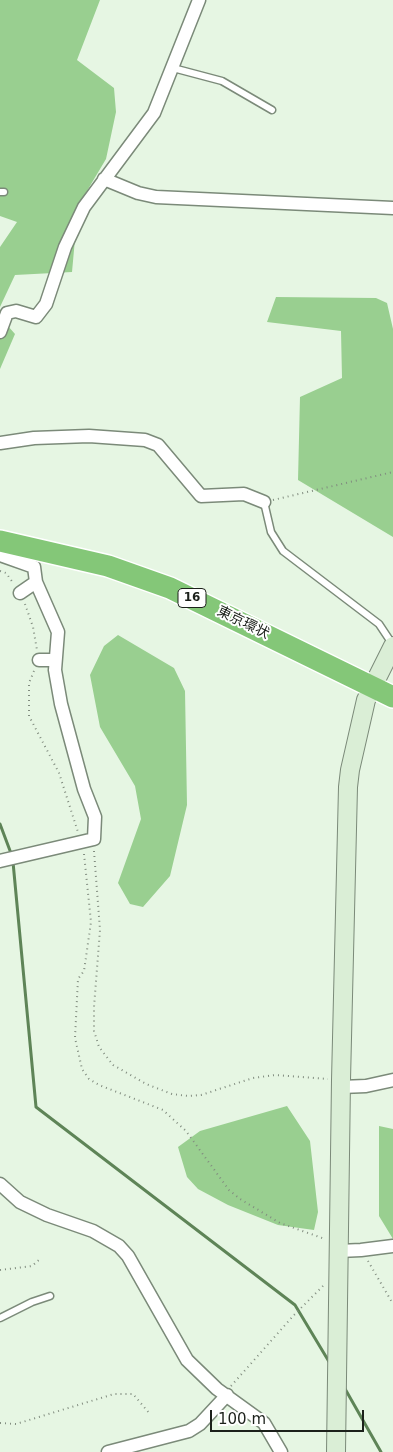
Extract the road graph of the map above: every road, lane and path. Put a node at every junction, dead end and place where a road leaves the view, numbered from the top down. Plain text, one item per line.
1 (199, 0) edge
2 (173, 68) junction
3 (272, 110) dead end
4 (104, 179) junction
5 (393, 208) edge
6 (0, 332) edge
7 (0, 442) edge
8 (393, 472) edge
9 (264, 502) junction
10 (0, 528) edge
11 (0, 541) edge
12 (0, 555) edge
13 (0, 571) edge
14 (36, 582) junction
15 (20, 593) junction
16 (393, 645) edge
17 (39, 660) junction
18 (55, 660) junction
19 (381, 681) edge
20 (393, 697) edge
21 (88, 840) junction
22 (8, 858) edge
23 (393, 1080) edge
24 (341, 1084) junction
25 (1, 1186) edge
26 (393, 1246) edge
27 (339, 1247) junction
28 (362, 1250) junction
29 (40, 1259) dead end
30 (0, 1270) edge
31 (339, 1270) junction
32 (50, 1296) dead end
33 (393, 1304) edge
34 (0, 1318) edge
35 (226, 1394) junction
36 (150, 1414) dead end
37 (0, 1423) edge
38 (108, 1452) edge
39 (281, 1452) edge
40 (336, 1452) edge

1 - 2 street
2 - 3 lane
2 - 4 street
4 - 5 street
4 - 6 street
7 - 9 street
8 - 9 path
9 - 16 lane
10 - 19 highway, 東京環状 / 16
11 - 19 highway, 東京環状 / 16
12 - 14 street
13 - 15 path
14 - 15 street
14 - 18 street
15 - 17 path
16 - 19 street
17 - 18 street
17 - 21 path
18 - 21 street
19 - 20 highway, 東京環状 / 16
19 - 24 street
21 - 22 street
21 - 24 path
21 - 27 path
23 - 24 street
24 - 27 street
25 - 35 street
26 - 28 street
27 - 28 street
27 - 31 street
28 - 33 path
29 - 30 path
31 - 35 path
31 - 40 street
32 - 34 lane
35 - 38 street
35 - 39 street
36 - 37 path

